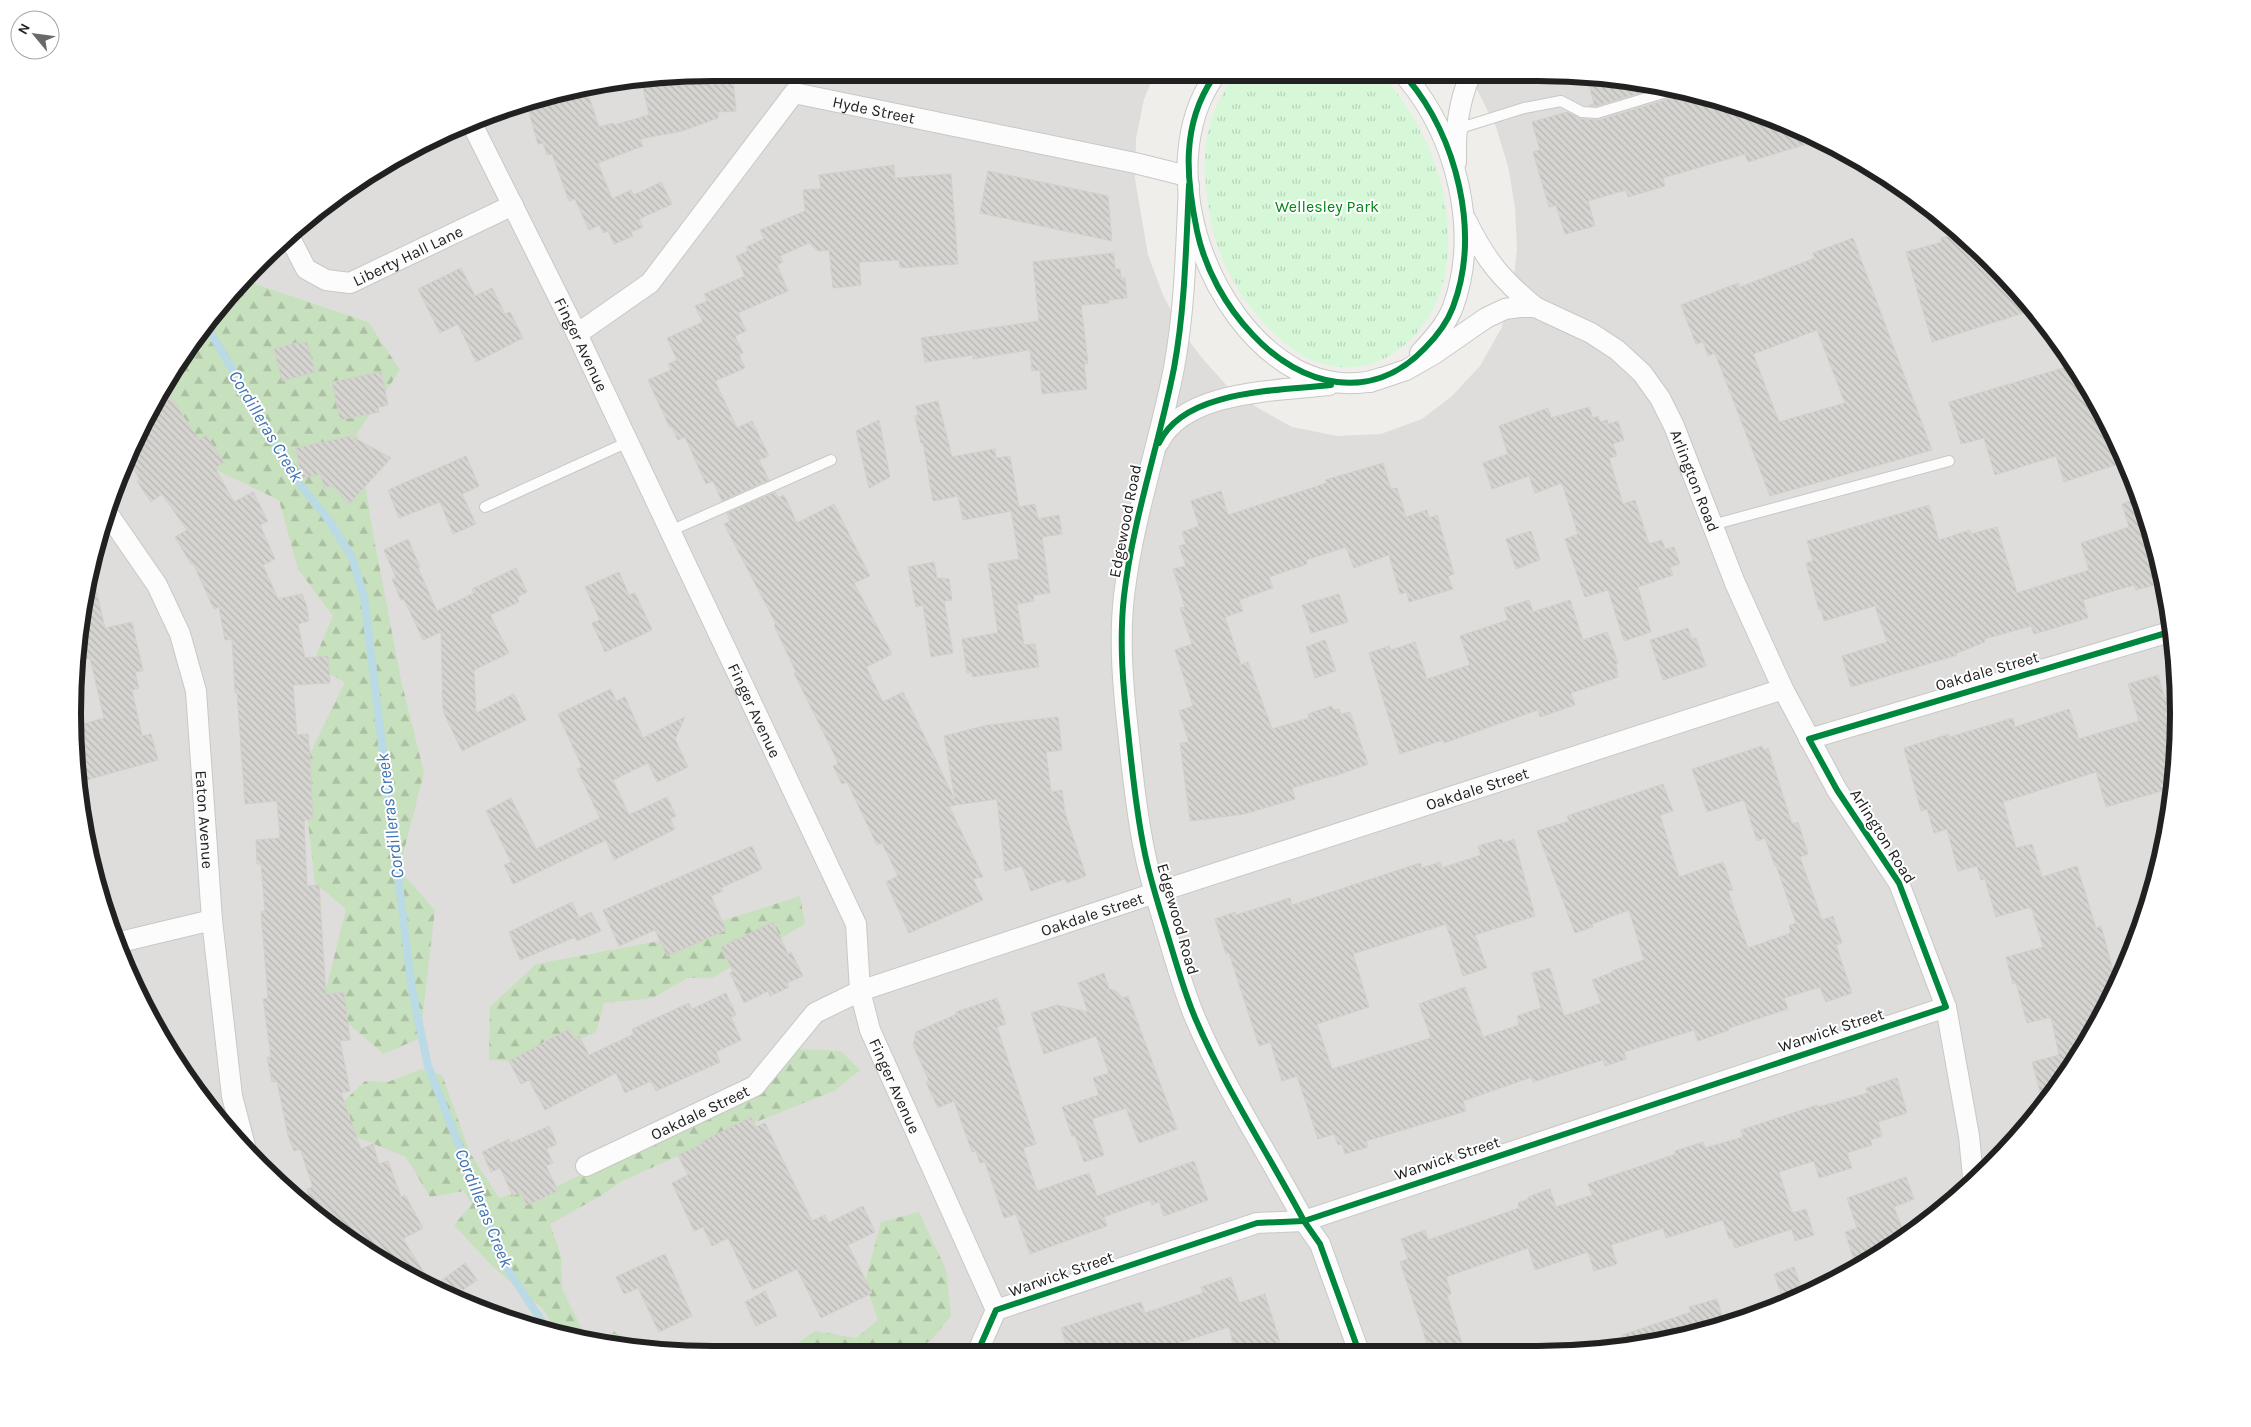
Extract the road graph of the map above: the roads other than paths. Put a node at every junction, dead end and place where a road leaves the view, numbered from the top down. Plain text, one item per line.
1 (1211, 81) edge
2 (1410, 81) edge
3 (1468, 81) edge
4 (792, 85) edge
5 (1662, 93) edge
6 (474, 128) edge
7 (1449, 132) junction
8 (1188, 180) junction
9 (512, 205) junction
10 (1463, 214) junction
11 (292, 242) edge
12 (1535, 308) junction
13 (577, 334) junction
14 (1370, 382) junction
15 (1341, 384) junction
16 (628, 442) junction
17 (1152, 457) junction
18 (831, 460) dead end
19 (1949, 461) dead end
20 (485, 507) dead end
21 (112, 520) edge
22 (1712, 525) junction
23 (670, 531) junction
24 (2164, 634) edge
25 (1783, 689) junction
26 (1809, 739) junction
27 (1155, 893) junction
28 (212, 920) junction
29 (124, 941) edge
30 (860, 991) junction
31 (1946, 1007) junction
32 (242, 1134) edge
33 (586, 1166) dead end
34 (1973, 1172) edge
35 (1304, 1220) junction
36 (996, 1310) junction
37 (980, 1346) edge
38 (1357, 1346) edge

1 - 8 street
2 - 7 street
3 - 7 street
4 - 8 street, Hyde Street
4 - 13 street, Hyde Street
5 - 7 lane
6 - 9 street, Finger Avenue
7 - 10 street
8 - 15 street
8 - 17 street, Edgewood Road
9 - 11 street, Liberty Hall Lane
9 - 13 street, Finger Avenue
10 - 12 street, Arlington Road
10 - 14 street
12 - 14 street, Arlington Road
12 - 22 street, Arlington Road
13 - 16 street, Finger Avenue
14 - 15 street
15 - 17 street, Edgewood Road
16 - 20 lane
16 - 23 street, Finger Avenue
17 - 27 street, Edgewood Road
18 - 23 lane
19 - 22 lane
21 - 28 street, Eaton Avenue
22 - 25 street, Arlington Road
23 - 30 street, Finger Avenue
24 - 26 street, Oakdale Street
25 - 26 street, Arlington Road
25 - 27 street, Oakdale Street
26 - 31 street, Arlington Road
27 - 30 street, Oakdale Street
27 - 35 street, Edgewood Road
28 - 29 street
28 - 32 street, Eaton Avenue
30 - 33 street, Oakdale Street
30 - 36 street, Finger Avenue
31 - 34 street, Arlington Road
31 - 35 street, Warwick Street
35 - 36 street, Warwick Street
35 - 38 street, Edgewood Road
36 - 37 street, Warwick Street

